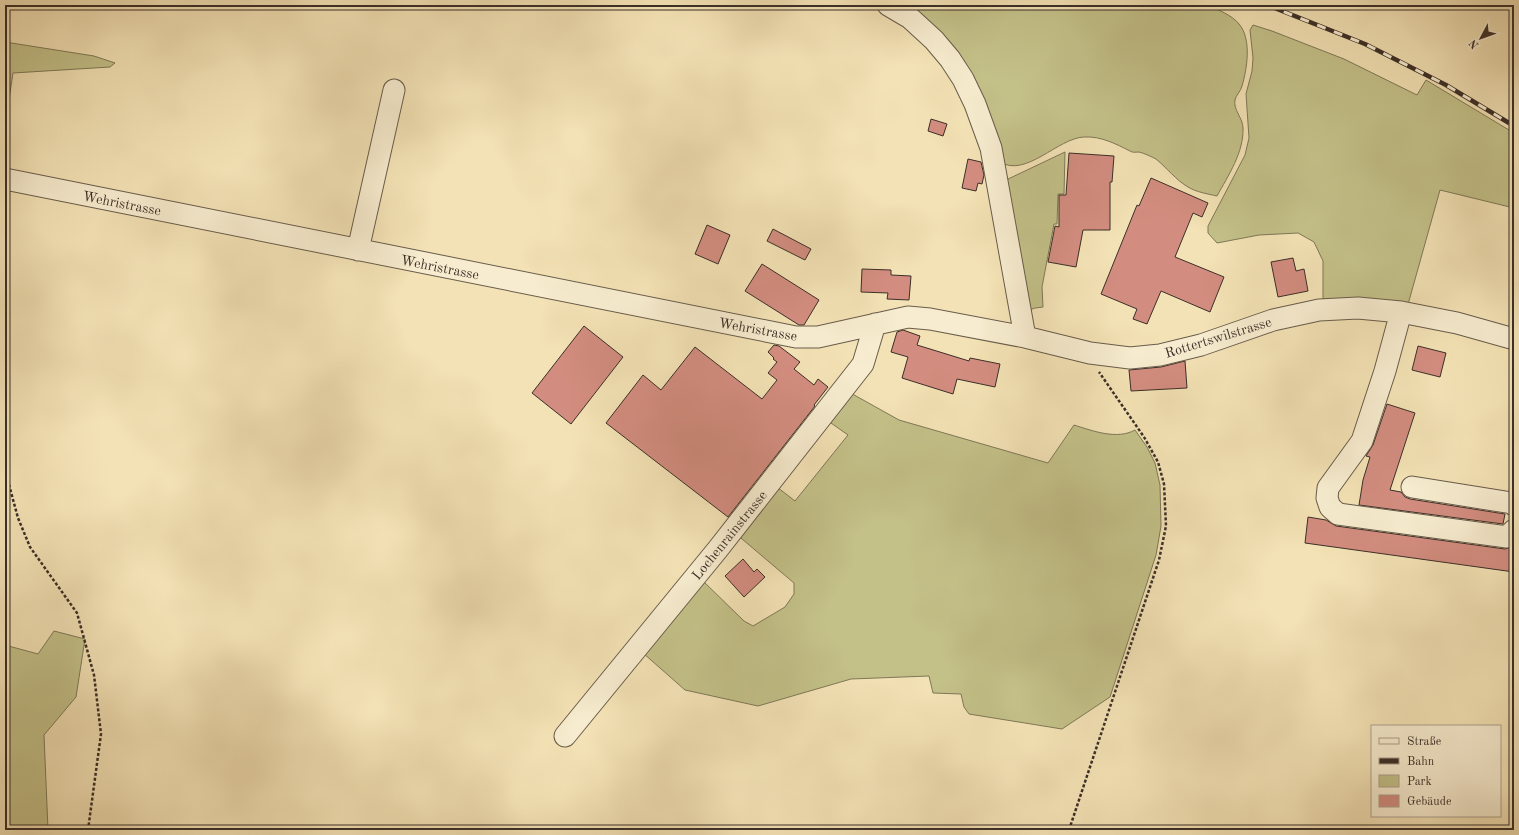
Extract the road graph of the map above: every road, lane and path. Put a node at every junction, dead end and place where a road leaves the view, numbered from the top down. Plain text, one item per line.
1 (888, 5) edge
2 (394, 90) dead end
3 (5, 179) edge
4 (358, 250) junction
5 (1401, 312) junction
6 (875, 324) junction
7 (1025, 337) junction
8 (1514, 339) edge
9 (1090, 354) junction
10 (5, 470) edge
11 (1412, 487) dead end
12 (1514, 505) edge
13 (1514, 530) edge
14 (565, 736) dead end
15 (88, 830) edge
16 (1069, 830) edge

1 - 7 street
2 - 4 street
3 - 4 street, Wehristrasse
4 - 6 street, Wehristrasse
5 - 8 street, Rottertswilstrasse
5 - 9 street, Rottertswilstrasse
5 - 13 street
6 - 7 street, Rottertswilstrasse
6 - 14 street, Lochenrainstrasse
7 - 9 street, Rottertswilstrasse
9 - 16 path
10 - 15 path
11 - 12 street

